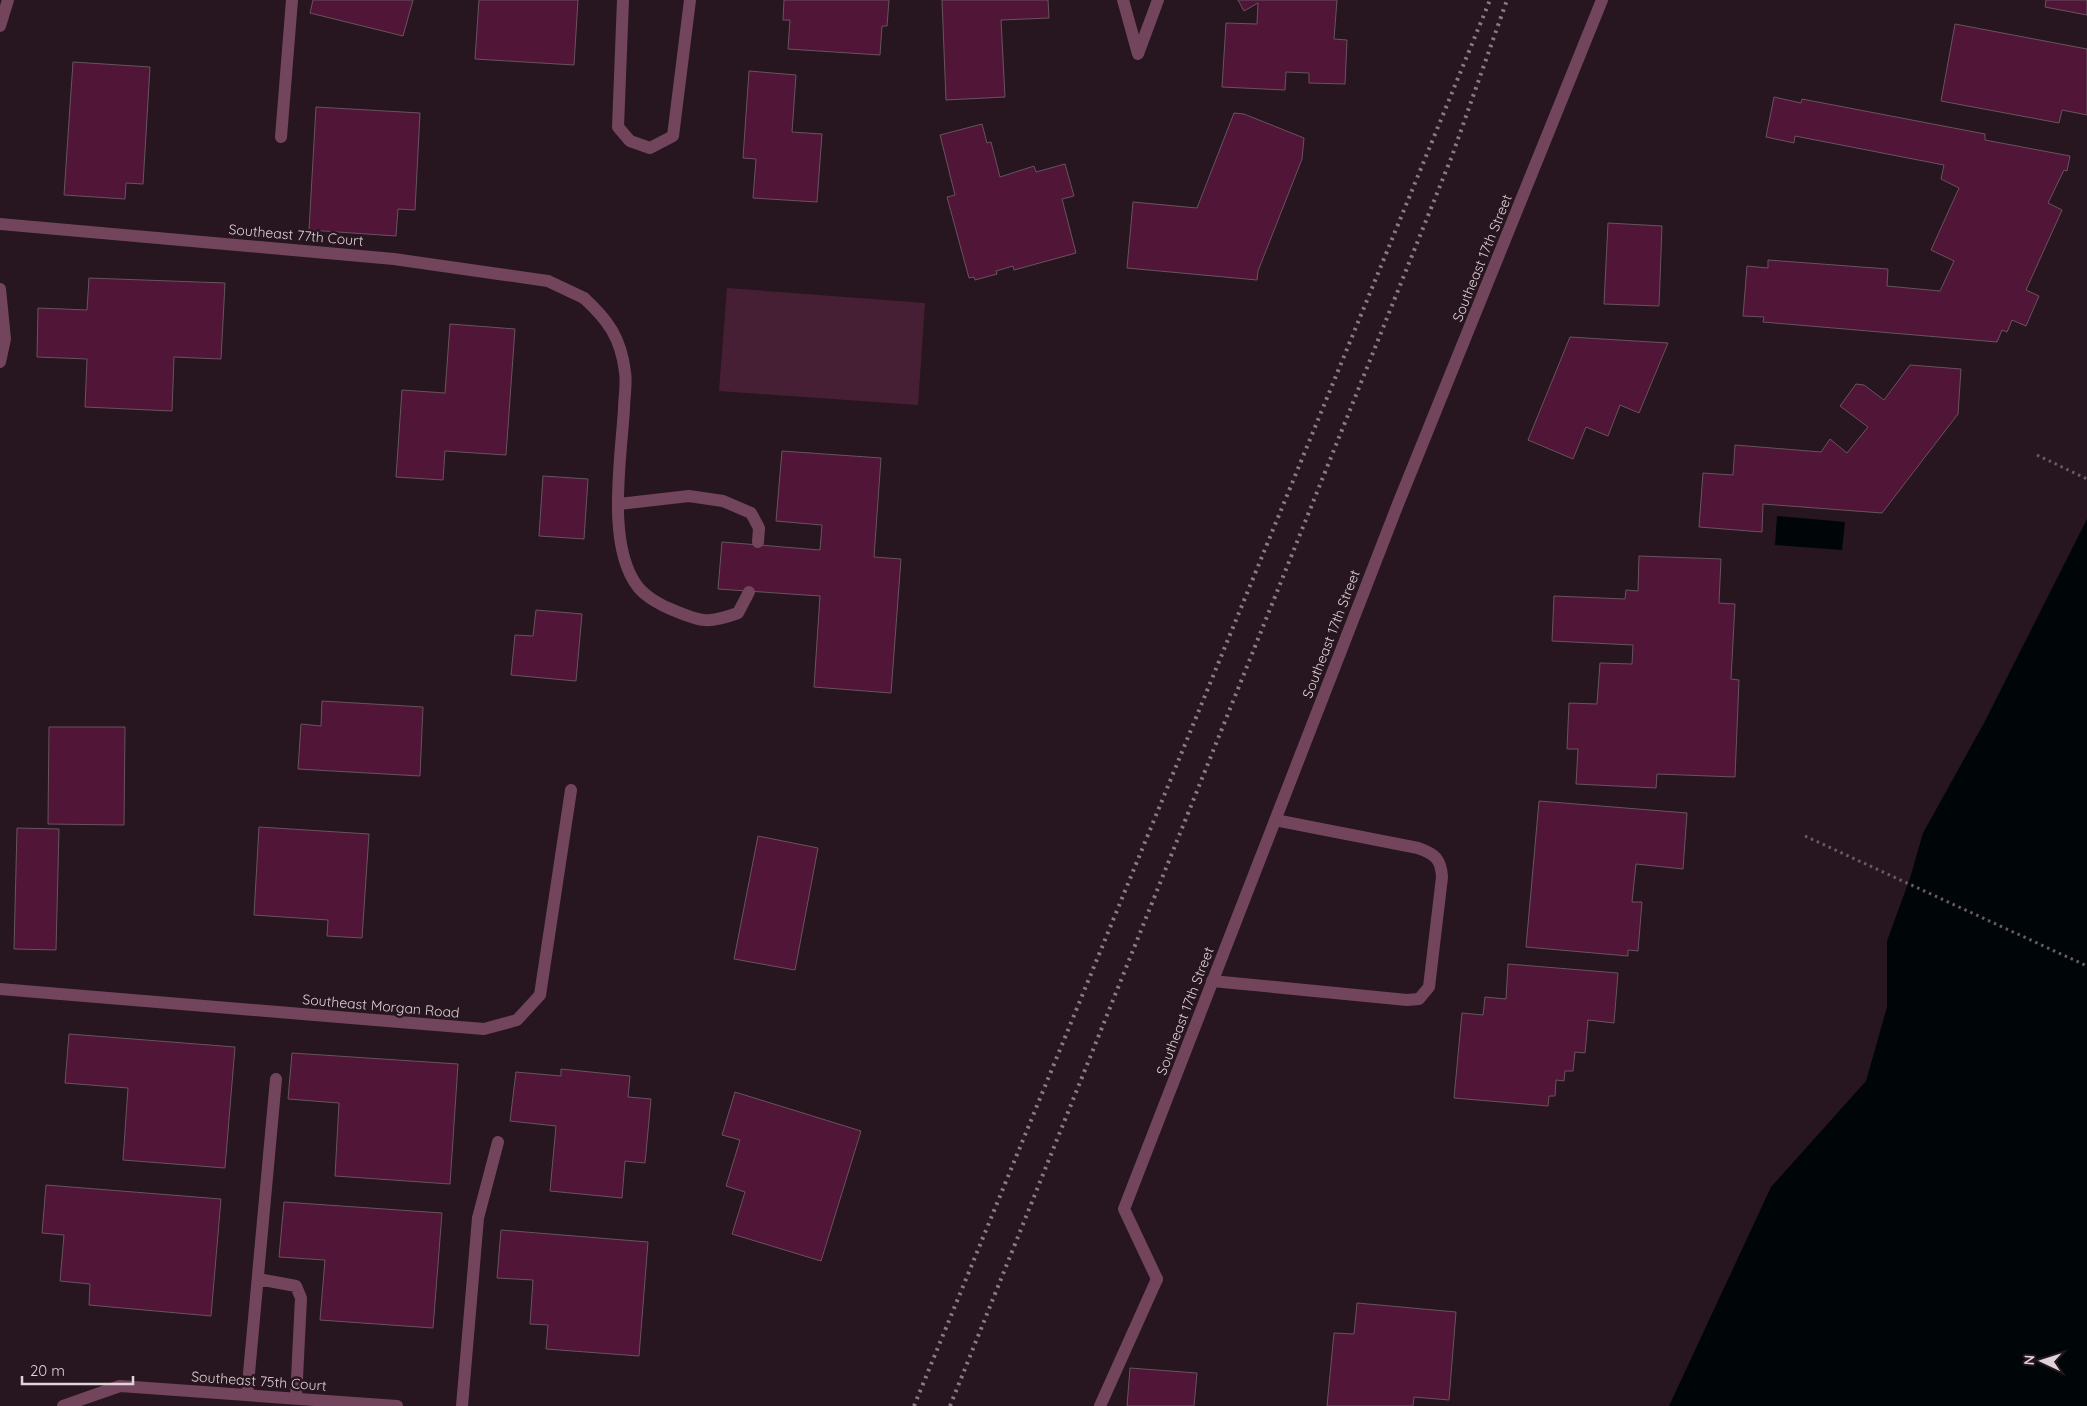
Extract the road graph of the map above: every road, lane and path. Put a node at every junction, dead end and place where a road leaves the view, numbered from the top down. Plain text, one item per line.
1 (8, 0) edge
2 (292, 0) edge
3 (623, 0) edge
4 (690, 0) edge
5 (1123, 0) edge
6 (1158, 0) edge
7 (1602, 0) edge
8 (0, 26) edge
9 (281, 138) dead end
10 (0, 224) edge
11 (0, 289) edge
12 (0, 362) edge
13 (2038, 456) dead end
14 (2087, 479) edge
15 (618, 504) junction
16 (758, 542) dead end
17 (749, 592) dead end
18 (571, 790) dead end
19 (1275, 820) junction
20 (1804, 836) dead end
21 (2087, 966) edge
22 (1212, 982) junction
23 (0, 989) edge
24 (276, 1079) dead end
25 (498, 1142) dead end
26 (258, 1279) junction
27 (247, 1395) junction
28 (296, 1398) junction
29 (62, 1406) edge
30 (397, 1406) edge
31 (462, 1406) edge
32 (1100, 1406) edge

1 - 8 street
2 - 9 street
3 - 4 street
5 - 6 street
7 - 19 street, Southeast 17th Street
10 - 15 street, Southeast 77th Court
11 - 12 street
13 - 14 path
15 - 16 street
15 - 17 street, Southeast 77th Court
18 - 23 street, Southeast Morgan Road
19 - 22 street, Southeast 17th Street
19 - 22 street
20 - 21 path
22 - 32 street, Southeast 17th Street
24 - 26 street
25 - 31 street
26 - 27 street
26 - 28 street
27 - 28 street, Southeast 75th Court
27 - 29 street, Southeast 75th Court
28 - 30 street, Southeast 75th Court

